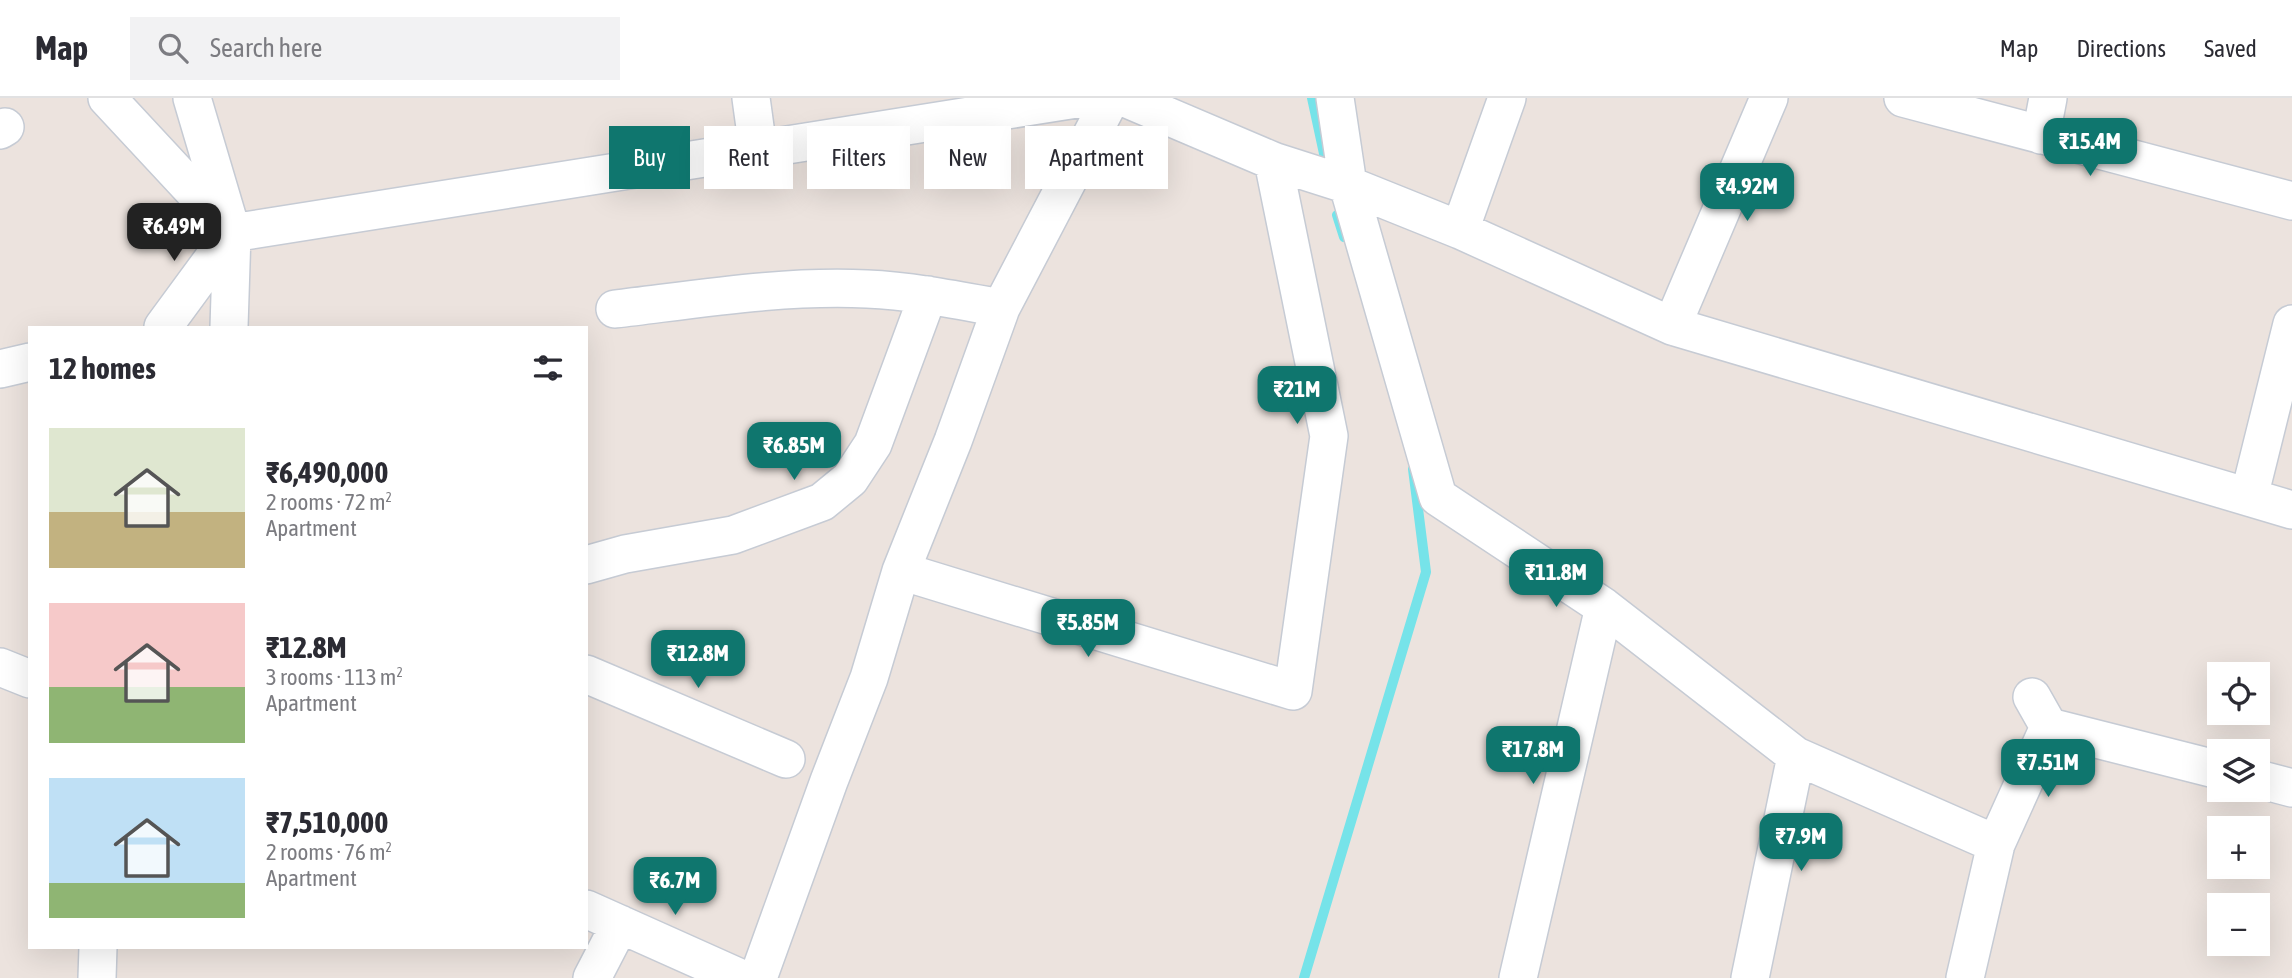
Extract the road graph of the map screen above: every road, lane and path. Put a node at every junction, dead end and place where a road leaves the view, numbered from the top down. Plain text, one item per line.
1 (107, 98) edge
2 (192, 98) edge
3 (751, 98) edge
4 (1083, 98) edge
5 (1111, 98) edge
6 (1125, 98) edge
7 (1335, 98) edge
8 (1507, 98) edge
9 (1769, 98) edge
10 (1903, 98) edge
11 (2048, 98) edge
12 (755, 126) edge
13 (2041, 135) junction
14 (793, 144) edge
15 (704, 158) edge
16 (1273, 161) junction
17 (1348, 185) junction
18 (2292, 201) edge
19 (1460, 230) junction
20 (232, 233) junction
21 (928, 295) junction
22 (1001, 308) junction
23 (615, 309) dead end
24 (2292, 324) edge
25 (164, 326) edge
26 (229, 326) edge
27 (1672, 326) junction
28 (28, 362) edge
29 (0, 369) edge
30 (2249, 497) junction
31 (2292, 510) edge
32 (588, 564) edge
33 (901, 571) junction
34 (1604, 607) junction
35 (0, 667) edge
36 (588, 675) edge
37 (28, 678) edge
38 (1796, 756) junction
39 (786, 759) dead end
40 (2207, 766) edge
41 (2270, 782) edge
42 (2292, 788) edge
43 (1996, 844) junction
44 (588, 910) edge
45 (620, 924) junction
46 (98, 949) edge
47 (97, 978) edge
48 (592, 978) edge
49 (740, 978) edge
50 (758, 978) edge
51 (1518, 978) edge
52 (1750, 978) edge
53 (1965, 978) edge

1 - 20 street
2 - 20 street
3 - 12 street
4 - 14 street
5 - 22 street
6 - 16 street
7 - 17 street
8 - 19 street
9 - 27 street
10 - 13 street
11 - 13 street
13 - 18 street
15 - 20 street
16 - 17 street
16 - 33 street
17 - 19 street
17 - 34 street
19 - 27 street
20 - 25 street
20 - 26 street
21 - 22 street
21 - 23 street
21 - 32 street
22 - 33 street
24 - 30 street
27 - 30 street
28 - 29 street
30 - 31 street
33 - 50 street
34 - 38 street
34 - 51 street
35 - 37 street
36 - 39 street
38 - 43 street
38 - 52 street
40 - 43 street
41 - 42 street
43 - 53 street
44 - 45 street
45 - 48 street
45 - 49 street
46 - 47 street

